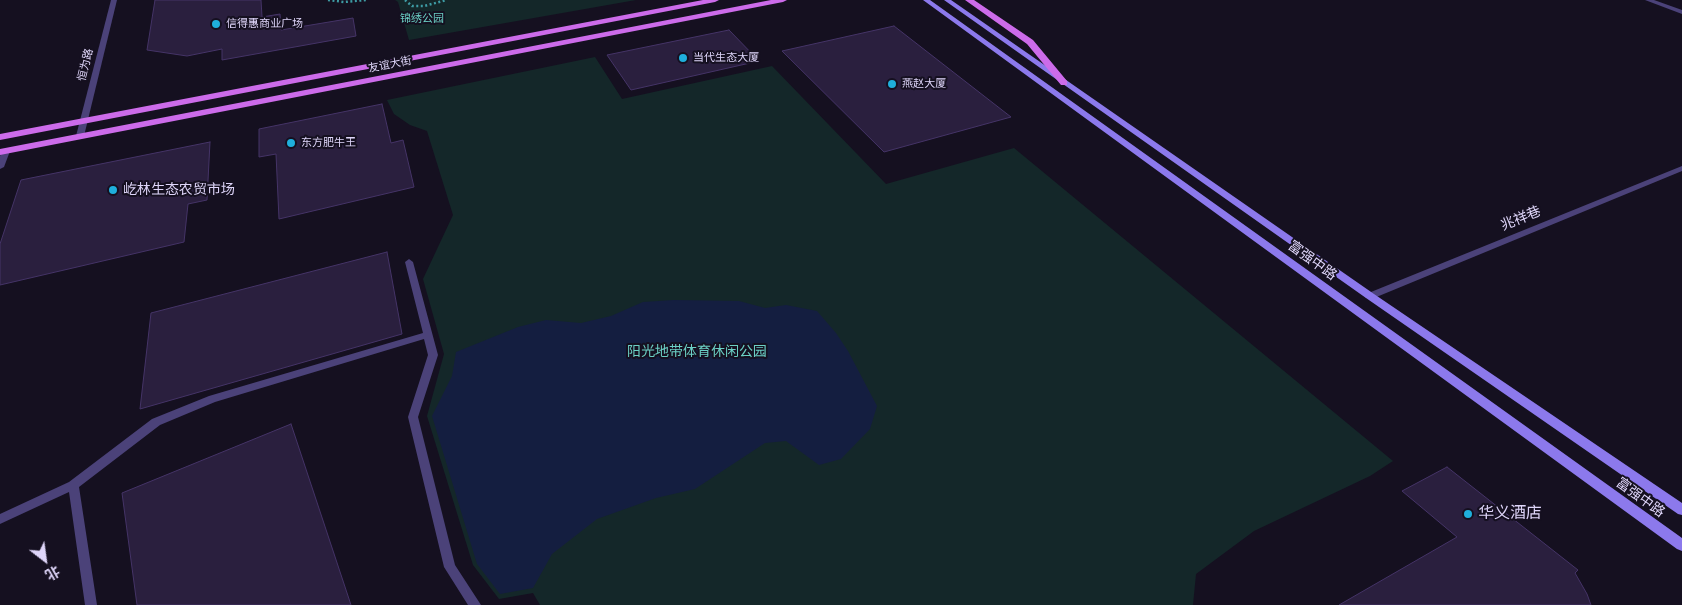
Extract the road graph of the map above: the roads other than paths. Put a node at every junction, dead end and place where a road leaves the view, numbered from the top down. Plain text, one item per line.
1 (114, 0) edge
2 (715, 0) edge
3 (783, 0) edge
4 (926, 0) edge
5 (948, 0) edge
6 (969, 0) edge
7 (1648, 0) edge
8 (1682, 12) edge
9 (1064, 83) junction
10 (83, 122) junction
11 (80, 136) junction
12 (0, 137) edge
13 (3, 151) edge
14 (0, 166) edge
15 (1682, 168) edge
16 (409, 262) dead end
17 (1370, 296) junction
18 (428, 335) junction
19 (73, 485) junction
20 (1682, 510) edge
21 (0, 520) edge
22 (1682, 545) edge
23 (91, 605) edge
24 (475, 605) edge

1 - 10 street, 恒为路
2 - 10 main road, 友谊大街
3 - 11 main road, 友谊大街
4 - 22 main road, 富强中路
5 - 9 main road, 富强中路
6 - 9 main road
7 - 8 street
9 - 17 main road, 富强中路
10 - 11 street, 恒为路
10 - 12 main road, 友谊大街
11 - 13 main road, 友谊大街
13 - 14 street
15 - 17 street, 兆祥巷
16 - 18 lane
17 - 20 main road, 富强中路
18 - 19 lane
18 - 24 lane
19 - 21 lane
19 - 23 lane

